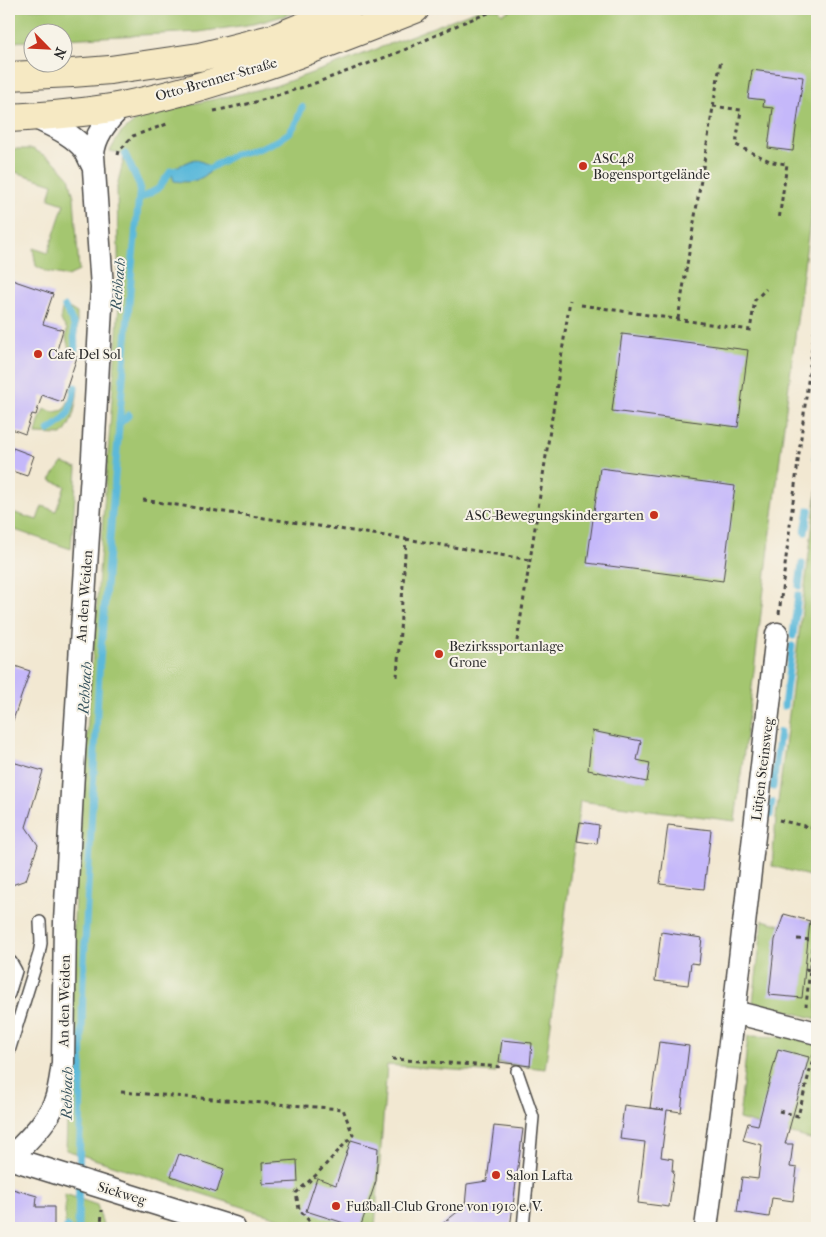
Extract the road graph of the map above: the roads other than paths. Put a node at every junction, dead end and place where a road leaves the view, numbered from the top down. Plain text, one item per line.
1 (347, 9) edge
2 (415, 9) edge
3 (9, 76) edge
4 (122, 106) junction
5 (20, 117) edge
6 (94, 168) junction
7 (777, 634) road end
8 (40, 922) dead end
9 (9, 962) edge
10 (9, 994) edge
11 (734, 1012) junction
12 (812, 1038) edge
13 (9, 1051) edge
14 (517, 1071) road end
15 (10, 1158) edge
16 (234, 1228) edge
17 (523, 1228) edge
18 (706, 1228) edge

1 - 3 main road, Otto-Brenner-Straße
2 - 4 main road, Otto-Brenner-Straße
4 - 5 main road, Otto-Brenner-Straße
4 - 6 street, An den Weiden
5 - 6 street, An den Weiden
6 - 15 street, An den Weiden
7 - 11 street, Lütjen Steinsweg
8 - 13 lane
9 - 10 lane
11 - 12 street
11 - 18 street, Lütjen Steinsweg
14 - 17 lane
15 - 16 street, Siekweg

